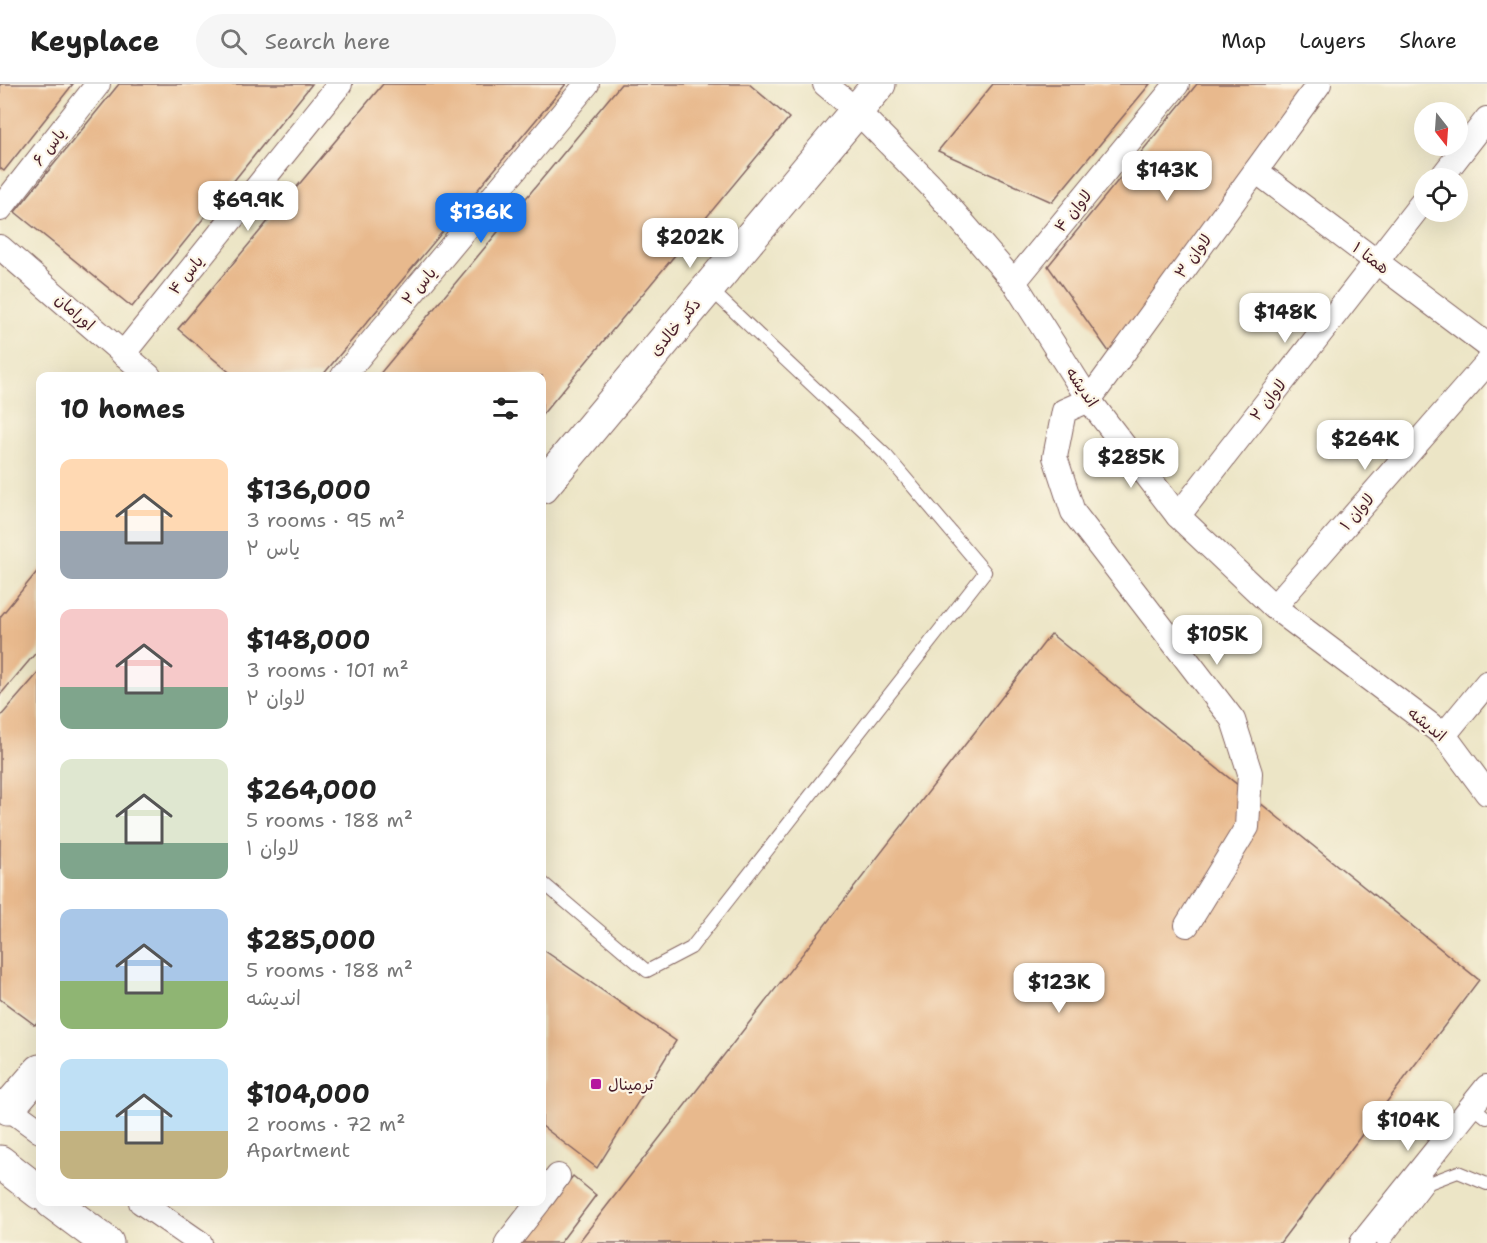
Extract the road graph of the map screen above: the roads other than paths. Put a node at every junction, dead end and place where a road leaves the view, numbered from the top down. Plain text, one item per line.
1 (98, 84) edge
2 (340, 84) edge
3 (587, 84) edge
4 (825, 84) edge
5 (879, 84) edge
6 (1177, 84) edge
7 (1319, 84) edge
8 (857, 111) junction
9 (1487, 119) edge
10 (1449, 168) edge
11 (1256, 171) junction
12 (0, 209) edge
13 (1414, 213) edge
14 (0, 247) edge
15 (1376, 262) junction
16 (1014, 282) junction
17 (708, 287) junction
18 (1487, 345) edge
19 (123, 354) junction
20 (1487, 363) edge
21 (144, 372) edge
22 (346, 372) edge
23 (1089, 400) junction
24 (546, 482) edge
25 (1178, 516) junction
26 (1274, 607) junction
27 (1487, 683) edge
28 (1444, 735) junction
29 (1487, 794) edge
30 (546, 885) edge
31 (1187, 925) dead end
32 (36, 1075) edge
33 (1482, 1104) edge
34 (4, 1105) edge
35 (36, 1128) edge
36 (0, 1162) edge
37 (558, 1176) dead end
38 (1487, 1184) edge
39 (36, 1190) edge
40 (546, 1192) edge
41 (57, 1206) edge
42 (147, 1206) edge
43 (536, 1206) edge
44 (107, 1243) edge
45 (200, 1243) edge
46 (507, 1243) edge
47 (1362, 1243) edge
48 (1383, 1243) edge

1 - 12 street, یاس ۶
2 - 19 street, یاس ۴
3 - 22 street, یاس ۲
4 - 8 street, اندیشه
5 - 8 street, دکتر خالدی
6 - 16 street, لاوان ۴
7 - 11 street, لاوان ۳
8 - 16 street, اندیشه
8 - 17 street, دکتر خالدی
9 - 10 street
11 - 15 street, همتا ۱
11 - 23 street, لاوان ۳
13 - 15 street, لاوان ۲
14 - 19 street, اورامان
15 - 18 street, همتا ۱
15 - 25 street, لاوان ۲
16 - 23 street, اندیشه
17 - 24 street, دکتر خالدی
17 - 30 lane
19 - 21 street, اورامان
20 - 26 street, لاوان ۱
23 - 25 street, اندیشه
23 - 31 street
25 - 26 street, اندیشه
26 - 28 street, اندیشه
27 - 28 street
28 - 29 street, اندیشه
32 - 34 street
33 - 47 street
34 - 35 street
36 - 39 street
37 - 40 street
38 - 48 lane
41 - 44 street
42 - 45 street
43 - 46 street

